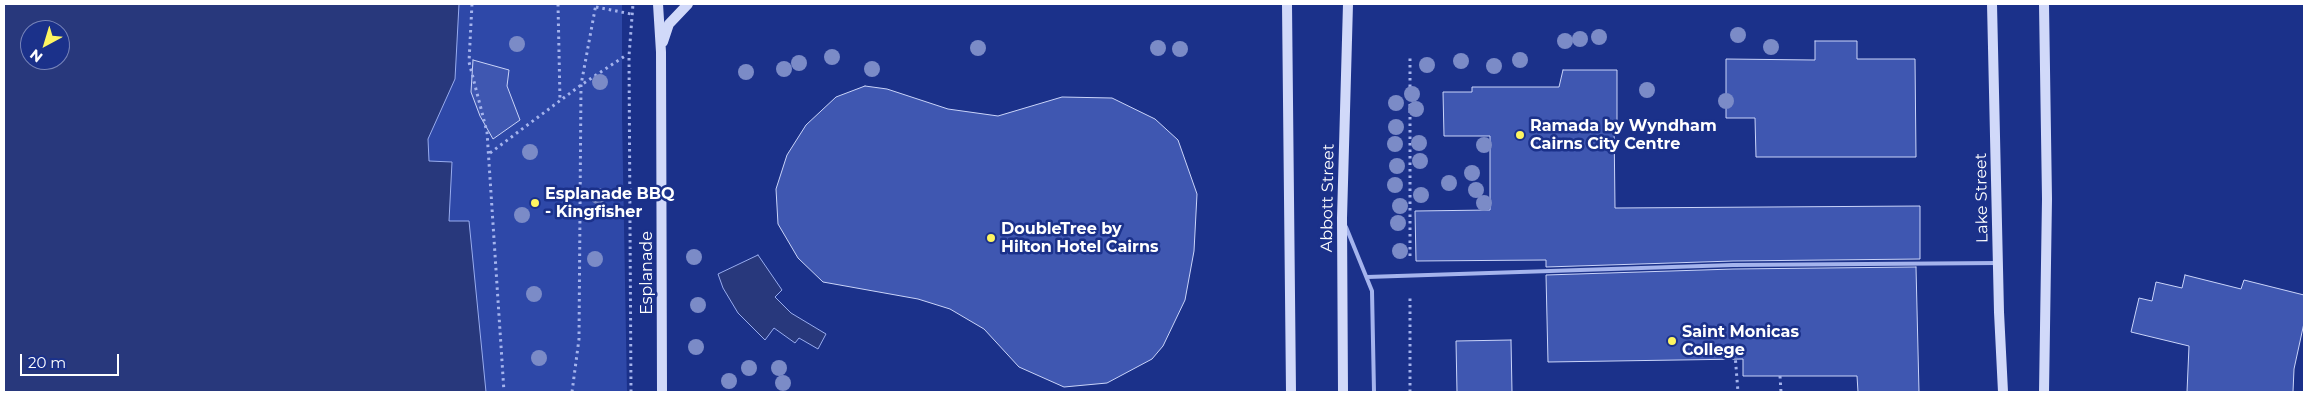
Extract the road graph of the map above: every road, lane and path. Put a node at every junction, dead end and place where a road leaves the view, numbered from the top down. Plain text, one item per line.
1 (472, 4) edge
2 (558, 4) edge
3 (632, 4) edge
4 (658, 4) edge
5 (688, 4) edge
6 (1287, 4) edge
7 (1348, 4) edge
8 (1992, 4) edge
9 (2044, 4) edge
10 (596, 6) edge
11 (631, 14) junction
12 (661, 52) junction
13 (1410, 54) dead end
14 (625, 56) dead end
15 (581, 85) junction
16 (560, 101) junction
17 (489, 153) junction
18 (1342, 218) junction
19 (1998, 263) junction
20 (1410, 275) junction
21 (1367, 277) junction
22 (1735, 354) dead end
23 (1780, 376) dead end
24 (504, 392) edge
25 (572, 392) edge
26 (631, 392) edge
27 (662, 392) edge
28 (1291, 392) edge
29 (1343, 392) edge
30 (1374, 392) edge
31 (1410, 392) edge
32 (1738, 392) edge
33 (1781, 392) edge
34 (2003, 392) edge
35 (2044, 392) edge

1 - 17 path
2 - 16 path
3 - 11 path
4 - 12 street, Esplanade
5 - 12 street
6 - 28 street
7 - 18 street, Abbott Street
8 - 19 street, Lake Street
9 - 35 street
10 - 11 path
10 - 15 path
11 - 26 path
12 - 27 street, Esplanade
13 - 20 path
14 - 15 path
15 - 16 path
15 - 25 path
16 - 17 path
17 - 24 path
18 - 21 lane
18 - 29 street, Abbott Street
19 - 20 lane
19 - 34 street, Lake Street
20 - 21 lane
20 - 31 path
21 - 30 lane
22 - 32 path
23 - 33 path

